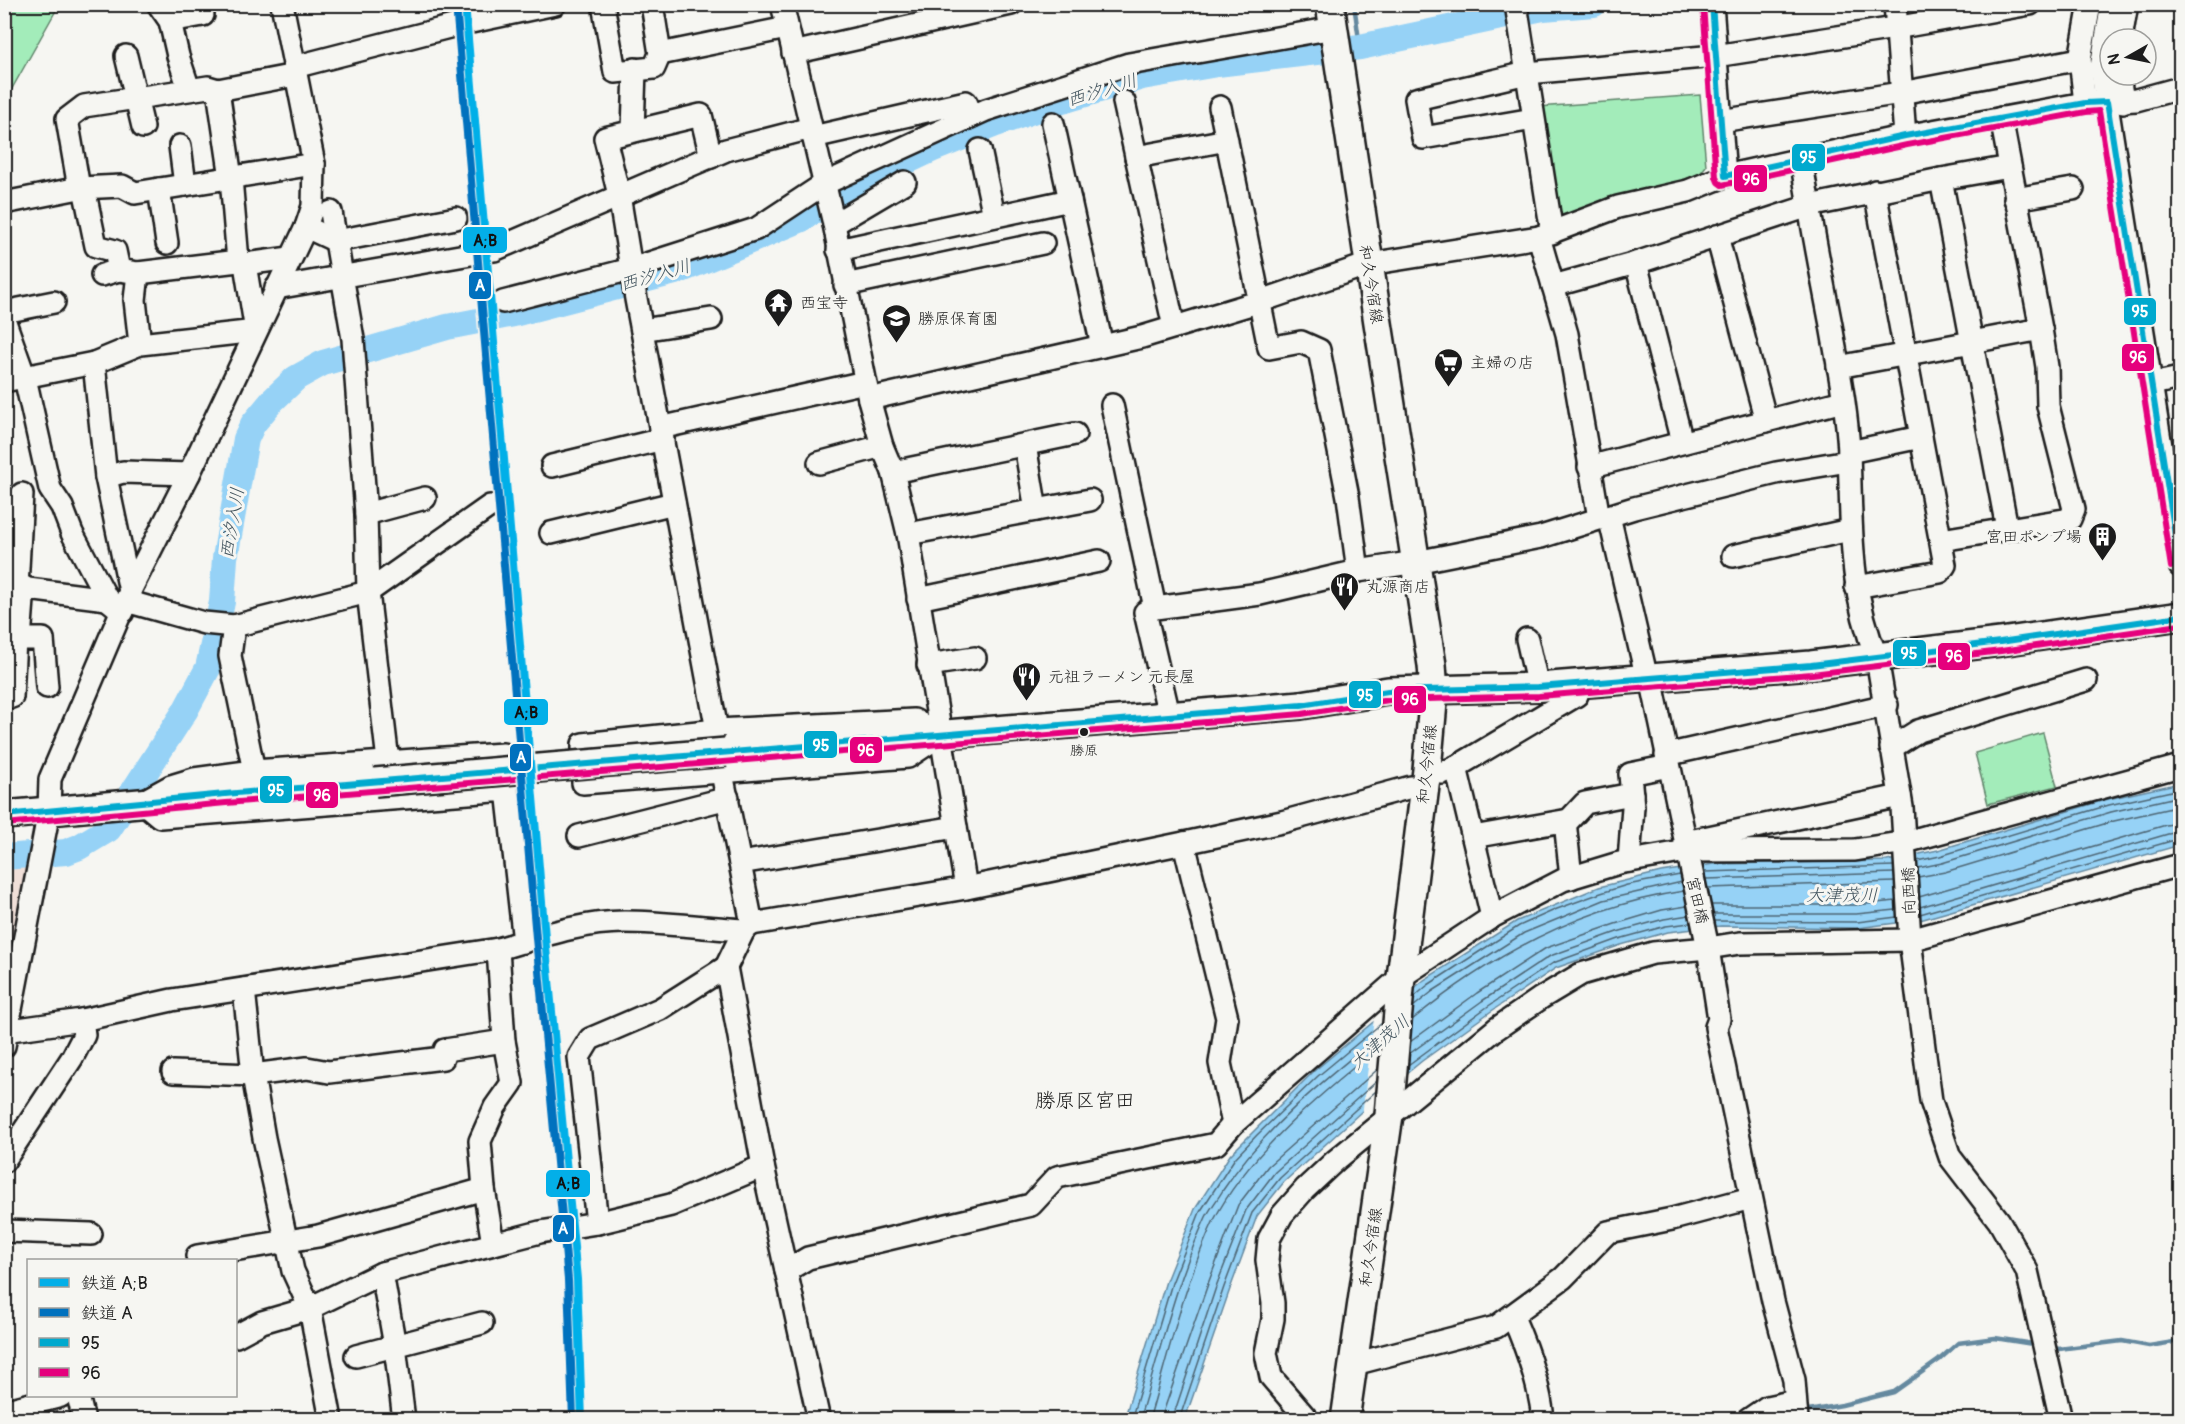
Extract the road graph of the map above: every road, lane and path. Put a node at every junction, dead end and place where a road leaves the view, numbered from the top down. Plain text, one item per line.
1 (282, 4) edge
2 (555, 4) edge
3 (603, 4) edge
4 (652, 4) edge
5 (782, 4) edge
6 (1011, 4) edge
7 (1516, 4) edge
8 (1895, 4) edge
9 (2030, 4) edge
10 (2090, 4) edge
11 (2112, 4) edge
12 (2127, 4) edge
13 (1712, 9) edge
14 (164, 13) edge
15 (203, 15) dead end
16 (1333, 22) edge
17 (2123, 27) edge
18 (787, 28) junction
19 (1895, 28) junction
20 (793, 53) junction
21 (660, 54) junction
22 (126, 56) dead end
23 (1715, 56) junction
24 (2080, 59) junction
25 (635, 69) junction
26 (294, 71) junction
27 (1527, 73) junction
28 (2117, 87) edge
29 (2181, 88) edge
30 (189, 89) junction
31 (218, 90) junction
32 (1901, 93) junction
33 (135, 97) junction
34 (1124, 102) dead end
35 (2115, 102) junction
36 (2085, 103) junction
37 (1220, 107) dead end
38 (972, 116) junction
39 (2001, 118) junction
40 (1533, 119) junction
41 (1720, 121) junction
42 (1053, 123) dead end
43 (143, 127) dead end
44 (633, 131) junction
45 (812, 133) junction
46 (1905, 136) junction
47 (1227, 140) junction
48 (180, 146) dead end
49 (980, 150) dead end
50 (711, 157) junction
51 (1136, 157) junction
52 (1801, 158) junction
53 (314, 164) junction
54 (2010, 167) junction
55 (1725, 176) junction
56 (231, 178) junction
57 (1941, 178) junction
58 (905, 182) dead end
59 (824, 184) junction
60 (185, 185) junction
61 (82, 188) junction
62 (159, 189) junction
63 (2073, 189) dead end
64 (1875, 191) junction
65 (619, 195) junction
66 (2015, 199) junction
67 (1070, 200) junction
68 (4, 203) edge
69 (1809, 206) junction
70 (331, 212) dead end
71 (994, 216) junction
72 (456, 218) dead end
73 (834, 224) junction
74 (306, 227) junction
75 (1546, 235) junction
76 (1717, 236) junction
77 (336, 241) junction
78 (167, 243) dead end
79 (1043, 243) dead end
80 (838, 250) junction
81 (290, 258) junction
82 (242, 263) junction
83 (1636, 263) junction
84 (1369, 264) junction
85 (631, 269) junction
86 (119, 273) junction
87 (343, 278) junction
88 (845, 285) junction
89 (1553, 286) junction
90 (276, 288) junction
91 (1261, 301) junction
92 (54, 302) dead end
93 (503, 303) dead end
94 (4, 312) edge
95 (4, 319) edge
96 (711, 319) dead end
97 (1174, 327) junction
98 (2041, 329) junction
99 (642, 330) junction
100 (256, 331) junction
101 (1972, 342) junction
102 (141, 344) junction
103 (1102, 346) junction
104 (1906, 354) junction
105 (94, 363) junction
106 (1838, 367) junction
107 (2181, 378) edge
108 (15, 379) edge
109 (2152, 384) junction
110 (867, 391) junction
111 (1842, 401) junction
112 (1112, 405) dead end
113 (1766, 421) junction
114 (661, 434) junction
115 (1075, 434) dead end
116 (1921, 437) junction
117 (1682, 442) junction
118 (1025, 445) junction
119 (882, 446) junction
120 (2172, 452) edge
121 (1849, 456) junction
122 (819, 463) dead end
123 (552, 466) dead end
124 (1589, 466) junction
125 (893, 472) junction
126 (189, 474) junction
127 (106, 477) junction
128 (50, 489) junction
129 (13, 496) edge
130 (425, 498) dead end
131 (1089, 500) dead end
132 (674, 503) junction
133 (490, 506) dead end
134 (1036, 510) junction
135 (366, 514) junction
136 (1604, 517) junction
137 (2007, 528) junction
138 (1850, 531) junction
139 (551, 533) dead end
140 (908, 534) junction
141 (1941, 540) junction
142 (1733, 556) dead end
143 (1099, 561) dead end
144 (1416, 562) junction
145 (2181, 566) edge
146 (1358, 571) junction
147 (15, 586) edge
148 (1856, 587) junction
149 (369, 592) junction
150 (918, 599) junction
151 (122, 601) junction
152 (1155, 608) junction
153 (2181, 616) edge
154 (234, 626) junction
155 (20, 639) junction
156 (1527, 639) dead end
157 (975, 658) dead end
158 (1877, 658) junction
159 (928, 665) junction
160 (1649, 679) junction
161 (2086, 680) dead end
162 (1578, 683) junction
163 (47, 687) dead end
164 (1538, 687) junction
165 (1434, 691) junction
166 (4, 699) edge
167 (1887, 705) junction
168 (1169, 715) junction
169 (942, 735) junction
170 (1891, 748) junction
171 (722, 752) junction
172 (1667, 760) junction
173 (2181, 766) edge
174 (1456, 767) junction
175 (254, 771) junction
176 (382, 772) junction
177 (194, 779) junction
178 (1426, 780) junction
179 (507, 790) junction
180 (225, 794) junction
181 (1632, 794) junction
182 (1900, 796) junction
183 (728, 798) junction
184 (142, 802) junction
185 (49, 811) junction
186 (4, 814) edge
187 (198, 815) junction
188 (1565, 821) junction
189 (956, 827) junction
190 (579, 836) dead end
191 (1473, 837) junction
192 (1906, 842) junction
193 (1184, 843) junction
194 (1686, 847) junction
195 (1629, 861) junction
196 (740, 863) junction
197 (2181, 866) edge
198 (1570, 878) junction
199 (966, 888) junction
200 (1492, 917) junction
201 (748, 927) junction
202 (1910, 940) junction
203 (524, 942) junction
204 (1708, 948) junction
205 (498, 950) junction
206 (726, 967) junction
207 (1401, 977) junction
208 (244, 989) junction
209 (82, 1020) junction
210 (6, 1035) edge
211 (504, 1041) junction
212 (173, 1072) dead end
213 (253, 1075) junction
214 (1389, 1115) junction
215 (1233, 1124) junction
216 (4, 1161) edge
217 (763, 1166) junction
218 (483, 1189) junction
219 (1751, 1198) junction
220 (597, 1223) junction
221 (4, 1231) edge
222 (92, 1234) dead end
223 (286, 1243) junction
224 (493, 1244) junction
225 (197, 1256) dead end
226 (786, 1271) junction
227 (382, 1273) junction
228 (310, 1308) junction
229 (1513, 1317) junction
230 (482, 1323) dead end
231 (237, 1335) edge
232 (395, 1346) junction
233 (356, 1356) dead end
234 (1354, 1364) junction
235 (54, 1397) edge
236 (78, 1397) edge
237 (1796, 1410) edge
238 (4, 1411) edge
239 (84, 1419) edge
240 (331, 1419) edge
241 (404, 1419) edge
242 (817, 1419) edge
243 (1308, 1419) edge
244 (1345, 1419) edge
245 (1543, 1419) edge
246 (1748, 1419) edge
247 (2061, 1419) edge

1 - 26 street
2 - 26 street
3 - 25 street
4 - 21 street
5 - 18 street
6 - 20 street
7 - 27 street, 宮田橋
8 - 19 street
9 - 19 street
10 - 24 street
11 - 35 street
12 - 17 street
13 - 23 street
14 - 15 street
14 - 30 street
16 - 38 street
16 - 84 main road, 和久今宿線
18 - 20 street
18 - 21 street
19 - 23 street
19 - 32 street
20 - 45 street
21 - 25 street
22 - 33 street
23 - 27 street
23 - 41 street
24 - 32 street
24 - 36 street
25 - 44 street
26 - 31 street
26 - 53 street
27 - 40 street, 宮田橋
27 - 40 street
28 - 35 street
29 - 35 street
30 - 31 street
30 - 33 street
31 - 56 street
32 - 41 street
32 - 46 street
33 - 43 street
33 - 61 street
34 - 51 street
35 - 36 street
35 - 109 street
36 - 39 street
37 - 47 street
38 - 45 street
38 - 59 street
39 - 46 street
39 - 54 street
40 - 75 street, 宮田橋
41 - 55 street
42 - 67 street
44 - 50 street
44 - 65 street
45 - 50 street
45 - 59 street
46 - 52 street
47 - 51 street
47 - 91 street
48 - 60 street
49 - 71 street
50 - 65 street
51 - 97 street
52 - 55 street
52 - 69 street, 向西橋
53 - 56 street
53 - 74 street
54 - 57 street
54 - 66 street
55 - 75 street
56 - 60 street
56 - 82 street
57 - 64 street
57 - 101 street
58 - 73 street
59 - 73 street
59 - 85 street
60 - 62 street
61 - 62 street
61 - 68 street
61 - 86 street
62 - 78 street
63 - 66 street
64 - 69 street
64 - 104 street
65 - 85 street
65 - 87 street
66 - 98 street
67 - 71 street
67 - 103 street
69 - 76 street
69 - 106 street, 向西橋
70 - 77 street
71 - 80 street
72 - 77 street
73 - 80 street
74 - 77 street
74 - 81 street
75 - 84 street
75 - 89 street, 宮田橋
76 - 83 street
76 - 113 street
77 - 87 street
79 - 88 street
80 - 88 street
81 - 82 street
81 - 90 street
82 - 86 street
82 - 100 street
83 - 89 street
83 - 117 street
84 - 91 street
84 - 144 main road, 和久今宿線
85 - 93 street
85 - 99 street
86 - 102 street
87 - 90 street
87 - 135 street
88 - 110 street
89 - 124 street, 宮田橋
90 - 100 street
91 - 97 street
91 - 146 street
92 - 94 street
95 - 108 street
96 - 99 street
97 - 103 street
98 - 101 street
98 - 137 street
99 - 114 street
100 - 102 street
100 - 126 street
101 - 104 street
101 - 137 street
102 - 105 street
103 - 110 street
104 - 106 street
104 - 116 street
105 - 108 street
105 - 127 street
106 - 111 street, 向西橋
107 - 109 street
108 - 128 street
109 - 120 street
110 - 114 street
110 - 119 street
111 - 113 street
111 - 121 street, 向西橋
112 - 152 street
113 - 117 street
114 - 123 street
114 - 132 street
115 - 118 street
116 - 121 street
116 - 141 street
117 - 124 street
118 - 125 street
118 - 134 street
119 - 122 street
119 - 125 street
120 - 145 street
121 - 136 street
121 - 138 street, 向西橋
124 - 136 street, 宮田橋
125 - 140 street
126 - 127 street
126 - 151 street
127 - 151 street
128 - 129 street
128 - 151 street
129 - 147 street
130 - 135 street
131 - 134 street
132 - 139 street
132 - 171 street
133 - 149 street
134 - 140 street
135 - 149 street
136 - 144 street
136 - 160 street, 宮田橋
137 - 141 street
138 - 142 street
138 - 148 street, 向西橋
140 - 150 street
141 - 148 street
143 - 150 street
144 - 146 street
144 - 165 main road, 和久今宿線
146 - 152 street
147 - 151 street
147 - 155 street
148 - 158 street, 向西橋
149 - 154 street
149 - 176 street
150 - 159 street
151 - 154 street
151 - 185 street
152 - 168 street
153 - 158 main road
154 - 175 street
155 - 163 street
155 - 166 street
156 - 164 street
157 - 159 street
158 - 160 main road
158 - 167 street, 向西橋
159 - 169 street
160 - 162 main road
160 - 172 street, 宮田橋
161 - 170 street
162 - 164 main road
162 - 174 street
164 - 165 main road
165 - 168 main road
165 - 178 main road, 和久今宿線
167 - 170 street, 向西橋
167 - 172 street
168 - 169 main road
169 - 171 main road
169 - 189 street
170 - 182 street, 向西橋
171 - 171 street
171 - 176 main road, bridge
171 - 183 street
172 - 181 street
172 - 194 street, 宮田橋
173 - 192 street
174 - 178 street
174 - 191 street
175 - 176 street
175 - 177 street
176 - 179 street
176 - 180 main road
177 - 180 street
177 - 184 street
178 - 193 street
178 - 207 main road, 和久今宿線
179 - 187 street
179 - 203 street
180 - 184 main road
180 - 187 street
181 - 188 street
181 - 195 street
182 - 192 street, 向西橋
182 - 194 street
183 - 190 street
183 - 196 street
184 - 185 main road
184 - 187 street
185 - 186 main road
185 - 210 street
188 - 191 street
188 - 198 street
189 - 196 street
189 - 199 street
191 - 200 street
192 - 194 street
192 - 202 street, 向西橋
193 - 199 street
193 - 215 street
194 - 195 street
194 - 204 street, 宮田橋
195 - 198 street
196 - 201 street
197 - 202 street
198 - 200 street
199 - 201 street
200 - 207 street
201 - 203 street
201 - 206 street
202 - 204 street
202 - 247 street, 向西橋
203 - 205 street
204 - 214 street
204 - 219 street, 宮田橋
205 - 208 street
205 - 211 street
206 - 217 street
206 - 220 street
207 - 214 main road, 和久今宿線
207 - 215 street
208 - 209 street
208 - 213 street
209 - 210 street
209 - 216 street
211 - 213 street
211 - 218 street
212 - 213 street
213 - 223 street
214 - 234 main road, 和久今宿線
214 - 243 street
215 - 226 street
217 - 220 street
217 - 226 street
218 - 223 street
218 - 224 street
219 - 229 street
219 - 237 street, 宮田橋
220 - 224 street
221 - 222 street
223 - 225 street
223 - 228 street
224 - 227 street
226 - 242 street
227 - 228 street
227 - 232 street
228 - 231 street
228 - 240 street
229 - 234 street
229 - 245 street
230 - 232 street
232 - 233 street
232 - 241 street
234 - 244 main road, 和久今宿線
235 - 238 street
236 - 239 street
237 - 246 street

